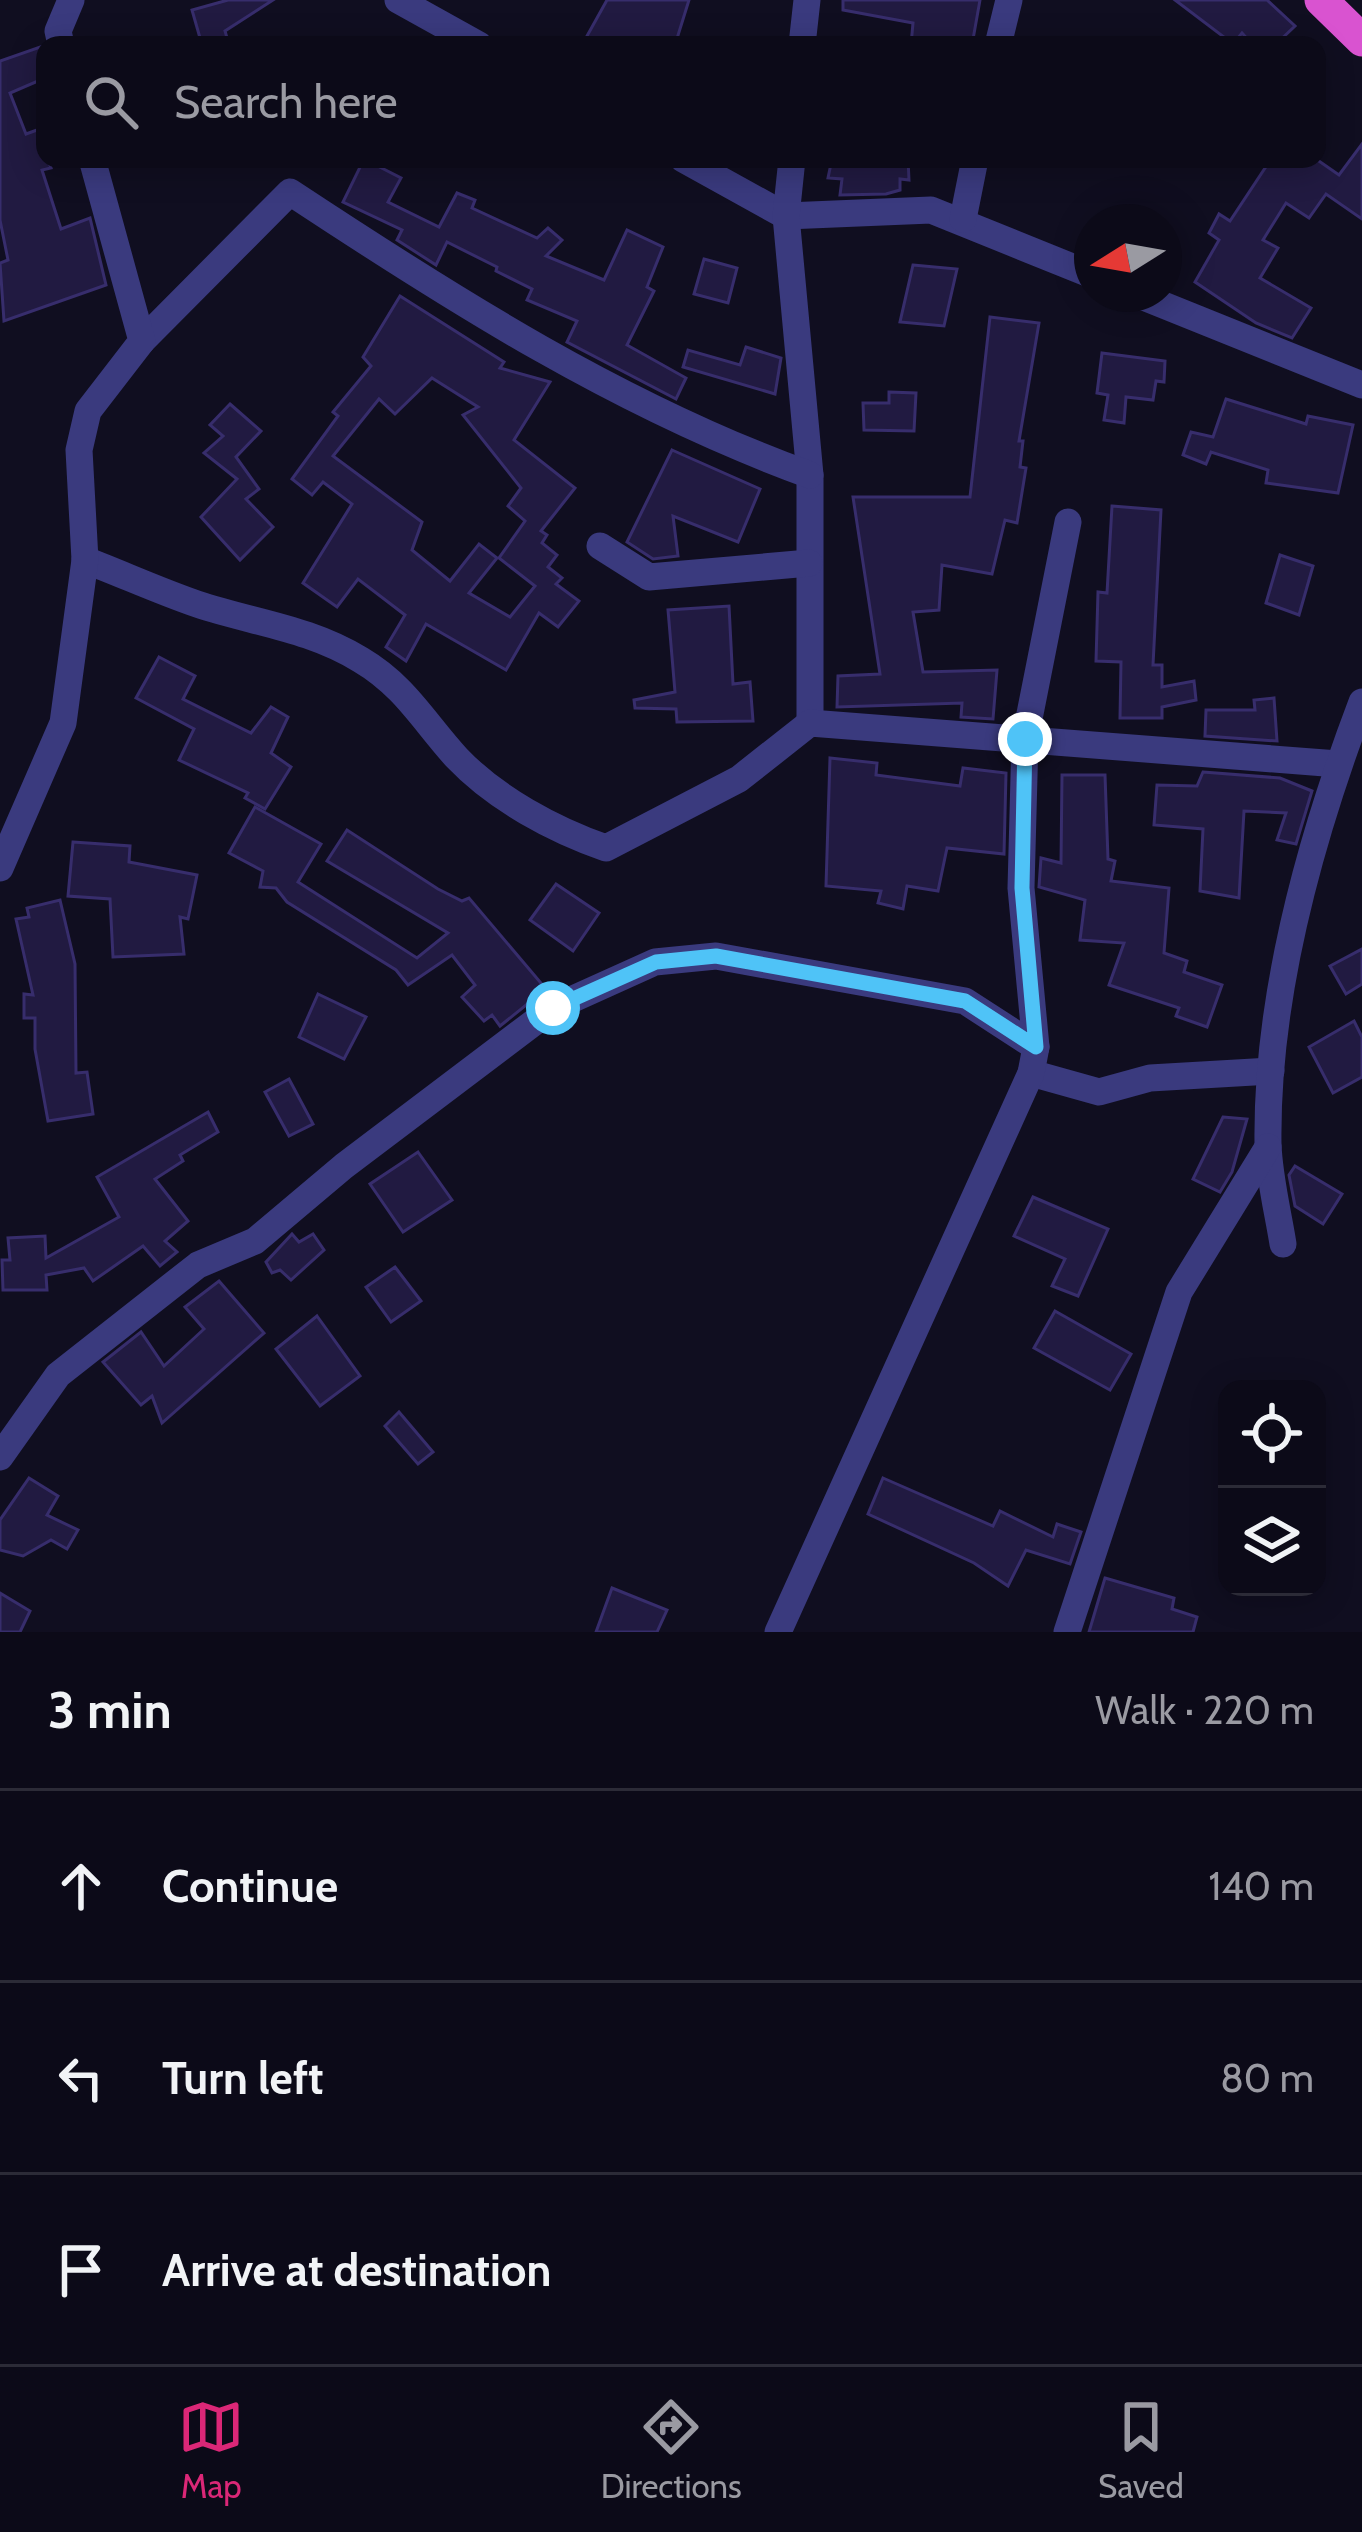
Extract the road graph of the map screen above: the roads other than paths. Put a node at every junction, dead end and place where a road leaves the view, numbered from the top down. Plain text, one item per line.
1 (71, 0) edge
2 (398, 0) edge
3 (807, 0) edge
4 (1009, 0) edge
5 (1321, 0) edge
6 (59, 36) edge
7 (463, 36) edge
8 (803, 36) edge
9 (1000, 36) edge
10 (1362, 40) edge
11 (94, 168) edge
12 (699, 168) edge
13 (791, 168) edge
14 (973, 168) edge
15 (786, 217) junction
16 (963, 218) junction
17 (1074, 267) edge
18 (1181, 312) edge
19 (142, 341) junction
20 (1362, 385) edge
21 (809, 475) junction
22 (1068, 522) dead end
23 (600, 546) dead end
24 (85, 560) junction
25 (809, 563) junction
26 (1362, 702) edge
27 (810, 723) junction
28 (1025, 739) junction
29 (1338, 764) junction
30 (0, 868) edge
31 (1034, 1060) junction
32 (1271, 1071) junction
33 (1268, 1147) junction
34 (1283, 1244) dead end
35 (0, 1456) edge
36 (778, 1632) edge
37 (1067, 1632) edge

1 - 6 street
2 - 7 street
3 - 8 street
4 - 9 street
5 - 10 highway
11 - 19 street
12 - 15 street
13 - 15 street
14 - 16 street
15 - 16 street
15 - 21 street
16 - 17 street
18 - 20 street
19 - 21 street
19 - 24 street
21 - 25 street
22 - 28 street
23 - 25 street
24 - 27 street
24 - 30 street
25 - 27 street
26 - 29 street
27 - 28 street
28 - 29 street
28 - 31 street
29 - 32 street
31 - 32 street
31 - 35 street
31 - 36 street
32 - 33 street
33 - 34 street
33 - 37 street

